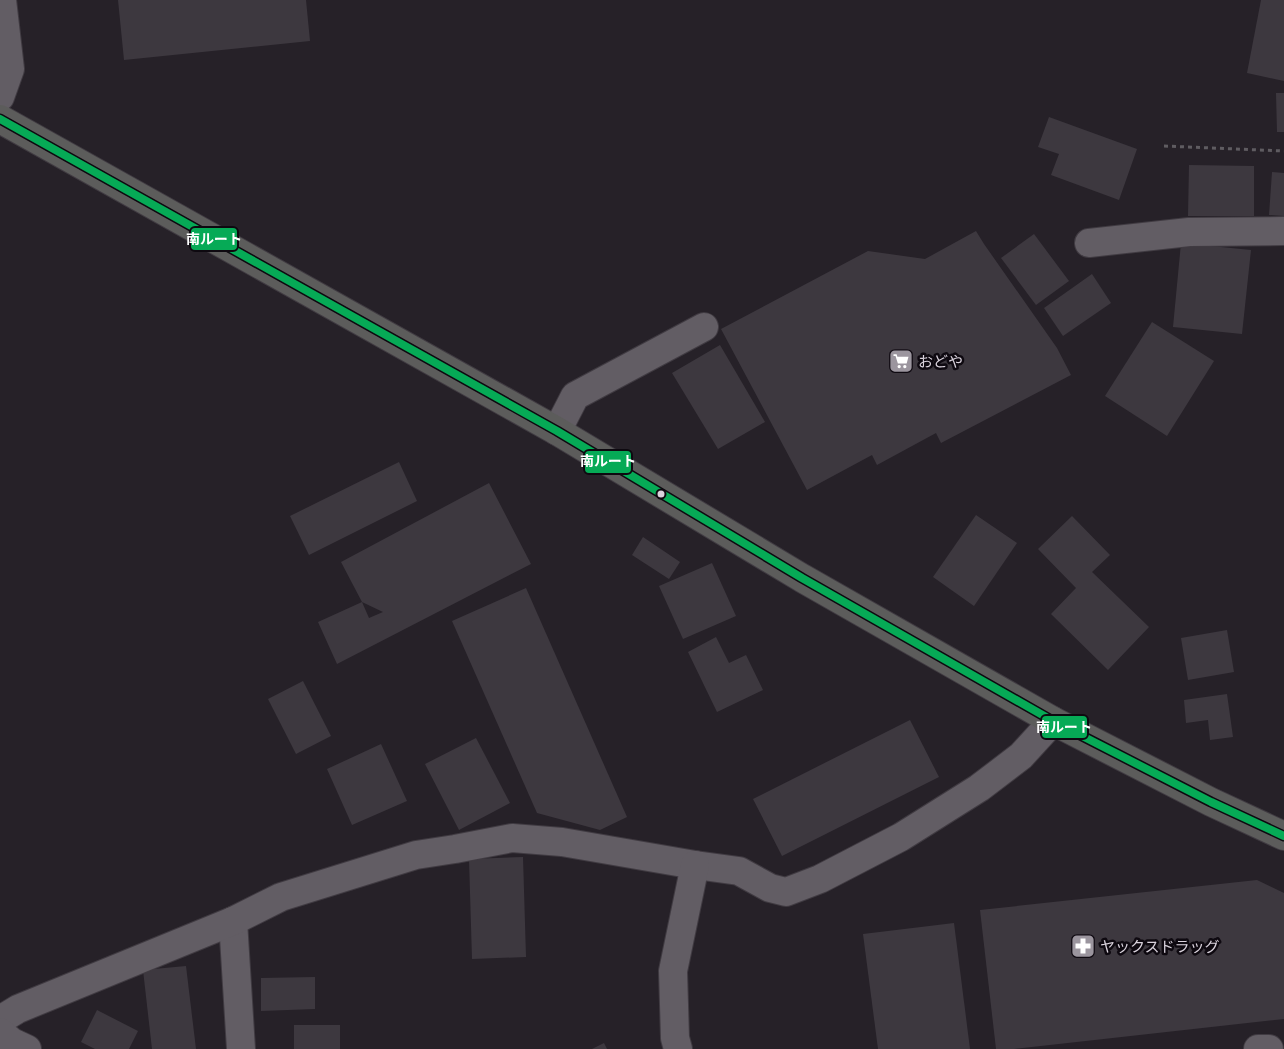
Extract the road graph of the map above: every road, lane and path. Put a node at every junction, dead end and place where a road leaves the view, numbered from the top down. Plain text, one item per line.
1 (2, 0) edge
2 (0, 97) edge
3 (0, 118) edge
4 (1164, 146) dead end
5 (1284, 151) edge
6 (1284, 231) edge
7 (1089, 243) dead end
8 (704, 327) dead end
9 (557, 432) junction
10 (1053, 721) junction
11 (1284, 836) edge
12 (695, 865) junction
13 (234, 921) junction
14 (0, 1020) edge
15 (0, 1032) edge
16 (27, 1049) edge
17 (240, 1049) edge
18 (678, 1049) edge
19 (1258, 1049) edge
20 (1269, 1049) edge

1 - 2 street
3 - 9 highway
4 - 5 path
6 - 7 street
8 - 9 street
9 - 10 highway
10 - 11 highway
10 - 12 street
12 - 13 street
12 - 18 street
13 - 14 street
13 - 17 street
15 - 16 street
19 - 20 street

